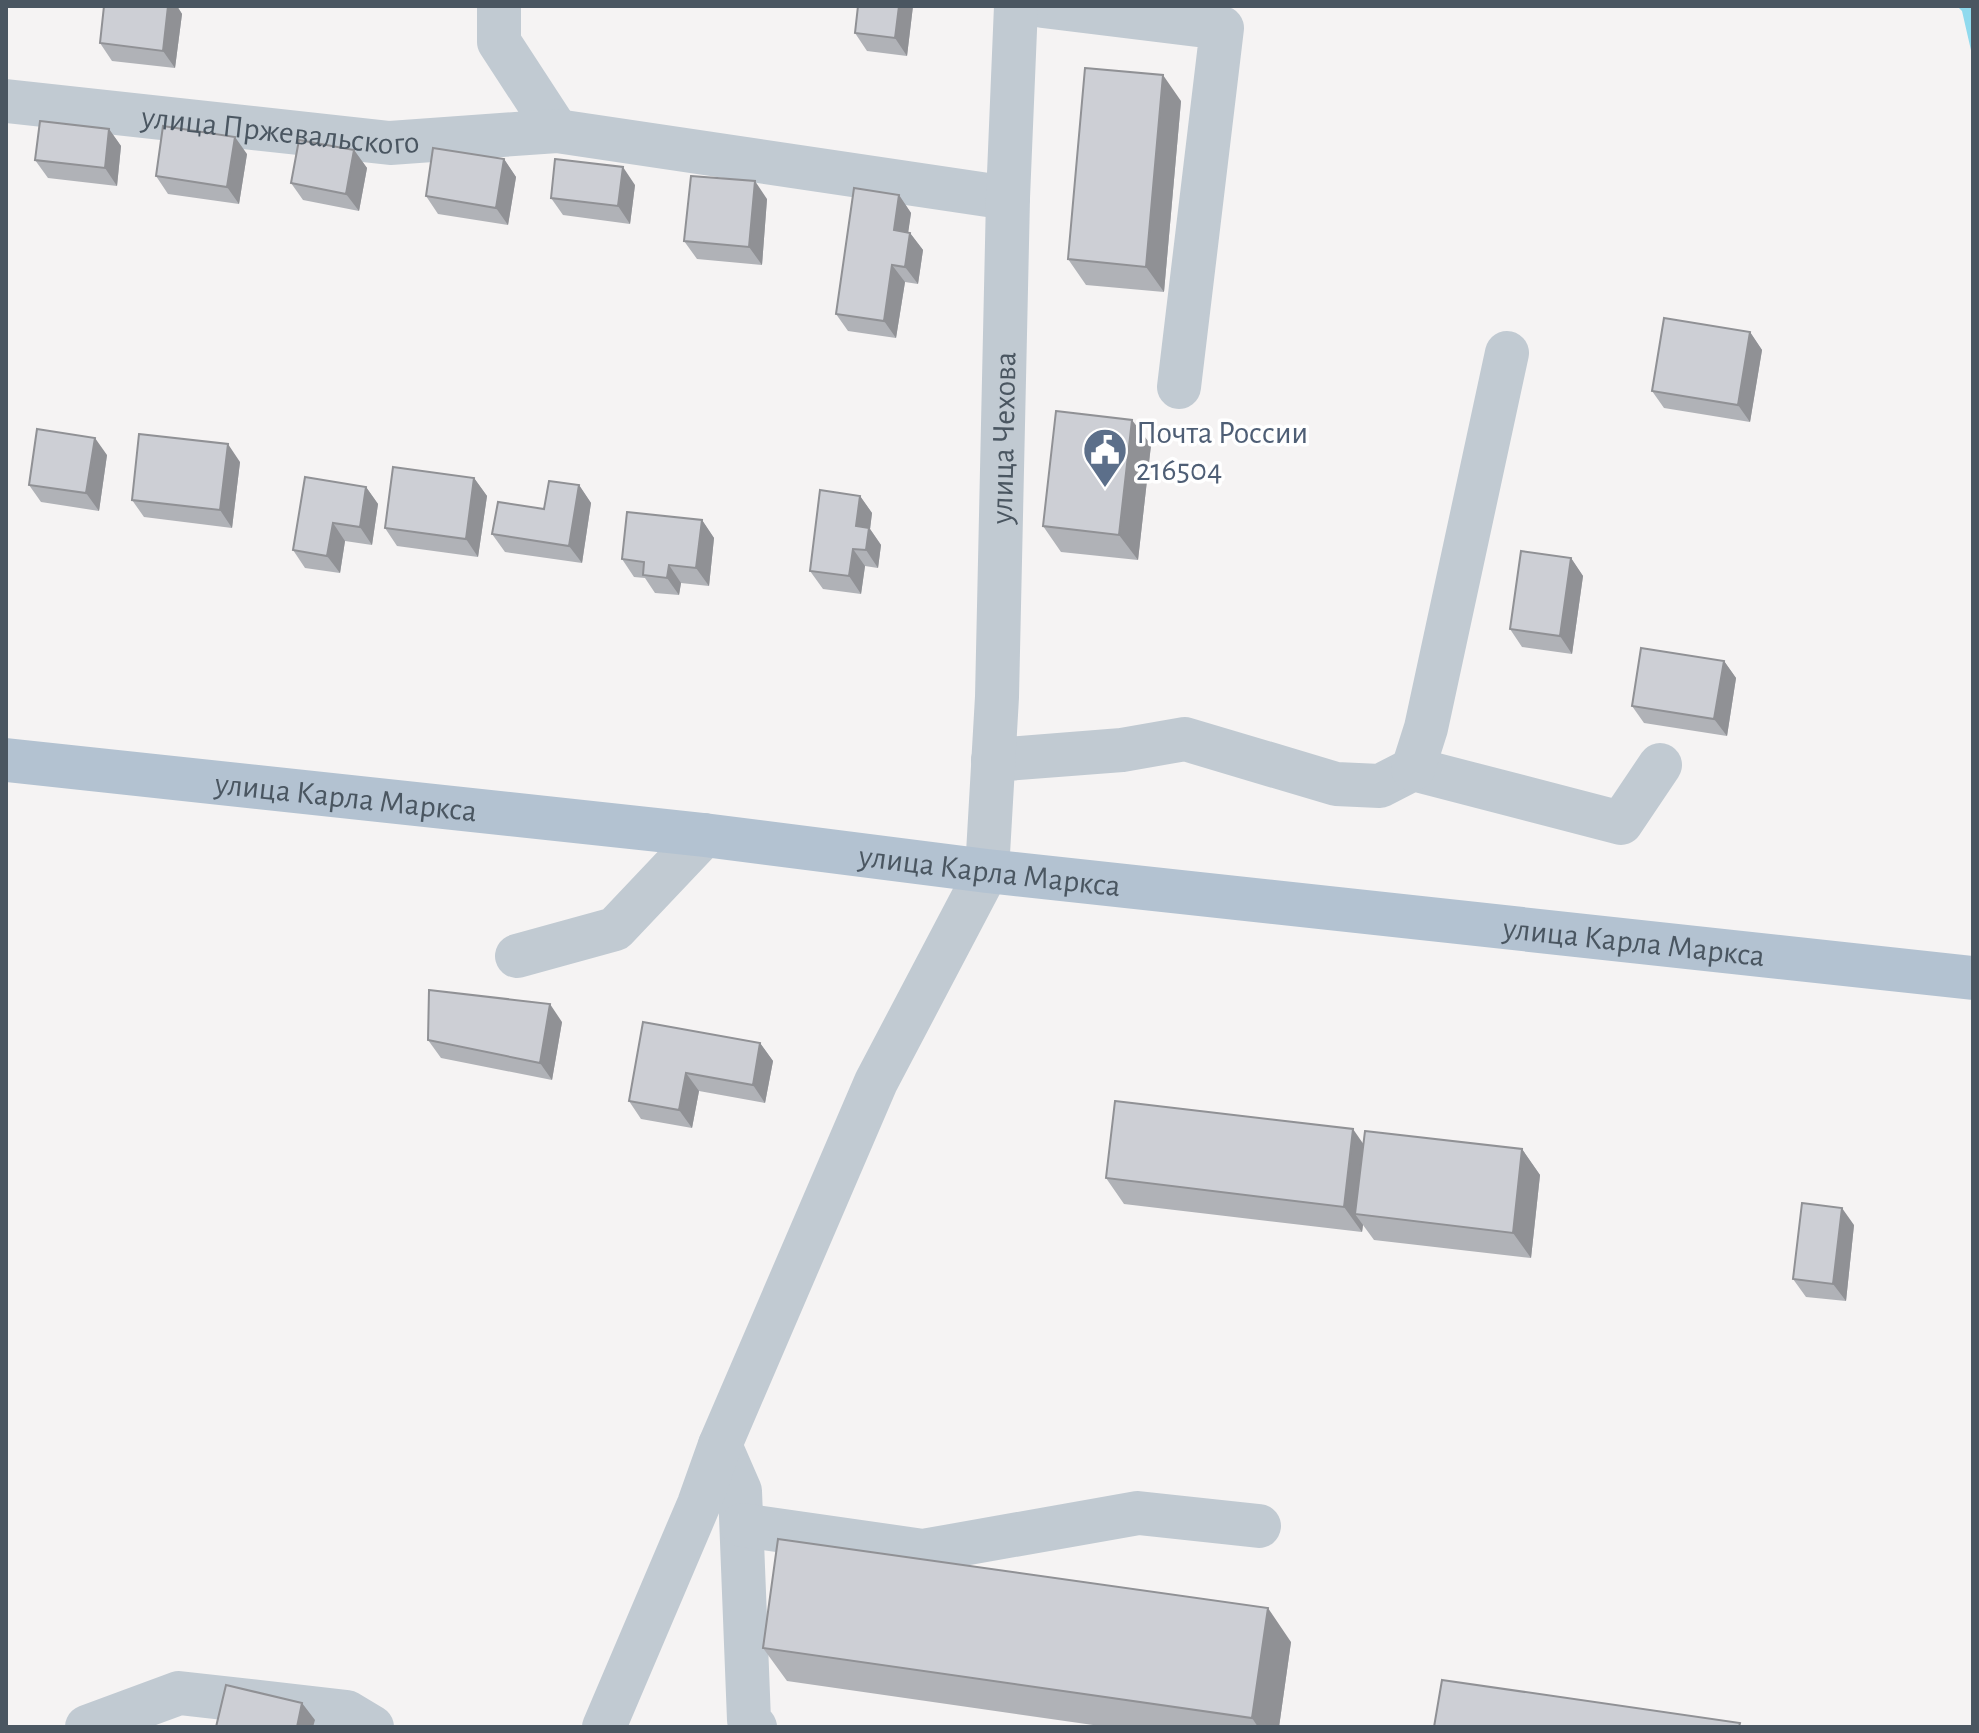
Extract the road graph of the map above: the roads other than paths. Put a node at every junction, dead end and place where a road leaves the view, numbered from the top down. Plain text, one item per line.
1 (499, 6) edge
2 (1016, 6) edge
3 (1043, 6) edge
4 (1118, 10) edge
5 (6, 101) edge
6 (557, 131) junction
7 (1008, 198) junction
8 (1507, 353) dead end
9 (1179, 387) dead end
10 (6, 760) edge
11 (993, 760) junction
12 (1660, 765) dead end
13 (1413, 769) junction
14 (704, 835) junction
15 (987, 871) junction
16 (517, 956) dead end
17 (1973, 978) edge
18 (720, 1445) junction
19 (742, 1525) junction
20 (1259, 1526) dead end
21 (87, 1727) edge
22 (372, 1727) edge
23 (604, 1727) edge
24 (755, 1727) edge

1 - 6 street
2 - 7 street, улица Чехова
3 - 4 street
4 - 9 street
5 - 6 street, улица Пржевальского
6 - 7 street, улица Пржевальского
7 - 11 street, улица Чехова
8 - 13 street
10 - 14 main road, улица Карла Маркса
11 - 13 street
11 - 15 street, улица Чехова
12 - 13 street
14 - 15 main road, улица Карла Маркса
14 - 16 street
15 - 17 main road, улица Карла Маркса
15 - 18 street
18 - 19 street
18 - 23 street
19 - 20 street
19 - 24 street
21 - 22 street

